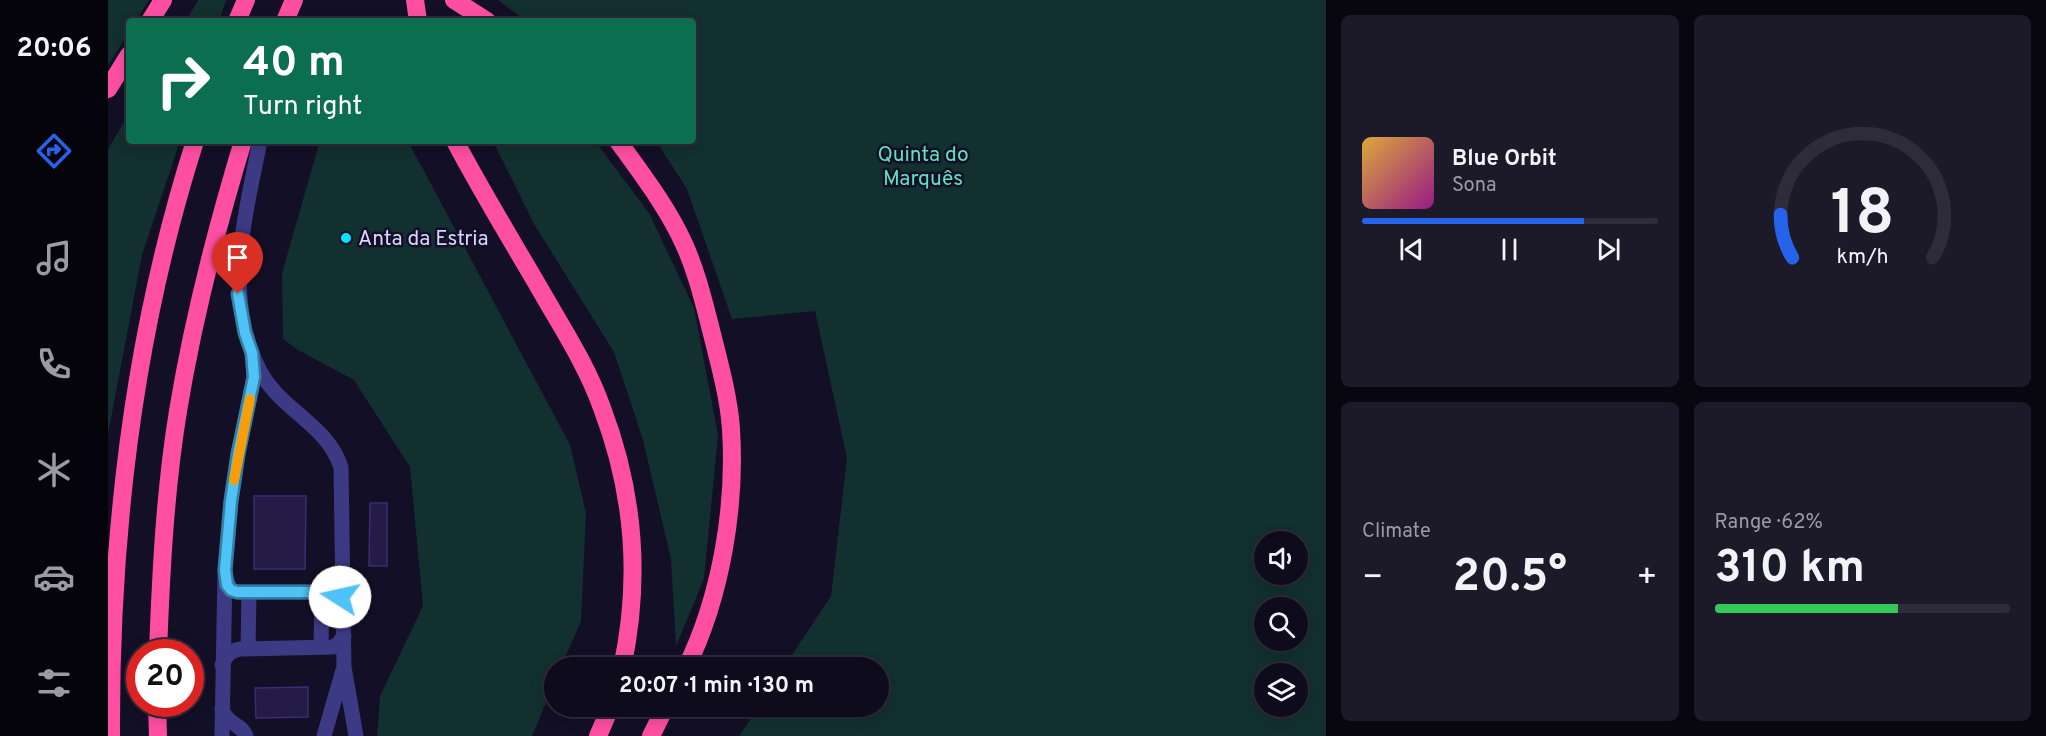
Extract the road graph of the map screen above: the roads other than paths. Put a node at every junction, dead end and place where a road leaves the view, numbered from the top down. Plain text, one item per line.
1 (163, 0) edge
2 (246, 0) edge
3 (294, 0) edge
4 (415, 0) edge
5 (454, 0) edge
6 (152, 18) edge
7 (238, 18) edge
8 (286, 18) edge
9 (418, 18) edge
10 (482, 18) edge
11 (126, 60) edge
12 (108, 89) edge
13 (194, 144) edge
14 (242, 144) edge
15 (259, 144) edge
16 (457, 144) edge
17 (620, 144) edge
18 (252, 353) junction
19 (225, 577) junction
20 (249, 592) junction
21 (322, 592) junction
22 (344, 604) junction
23 (344, 636) junction
24 (158, 639) edge
25 (321, 647) junction
26 (249, 649) junction
27 (624, 657) edge
28 (690, 657) edge
29 (222, 665) junction
30 (344, 667) junction
31 (109, 678) edge
32 (222, 709) junction
33 (157, 717) edge
34 (606, 717) edge
35 (660, 717) edge
36 (111, 736) edge
37 (158, 736) edge
38 (222, 736) edge
39 (246, 736) edge
40 (324, 736) edge
41 (356, 736) edge
42 (598, 736) edge
43 (651, 736) edge

1 - 6 highway
2 - 7 highway
3 - 8 highway
4 - 9 highway
5 - 10 highway
11 - 12 highway
13 - 31 highway
14 - 24 highway
15 - 18 lane
16 - 27 highway
17 - 28 highway
18 - 19 lane
18 - 22 lane
19 - 20 lane
19 - 29 lane
20 - 21 lane
20 - 26 lane
21 - 22 lane
21 - 25 lane
22 - 23 lane
23 - 25 lane
23 - 30 lane
25 - 26 lane
26 - 29 lane
29 - 32 lane
30 - 40 lane
30 - 41 lane
31 - 36 highway
32 - 38 lane
32 - 39 lane
33 - 37 highway
34 - 42 highway
35 - 43 highway

